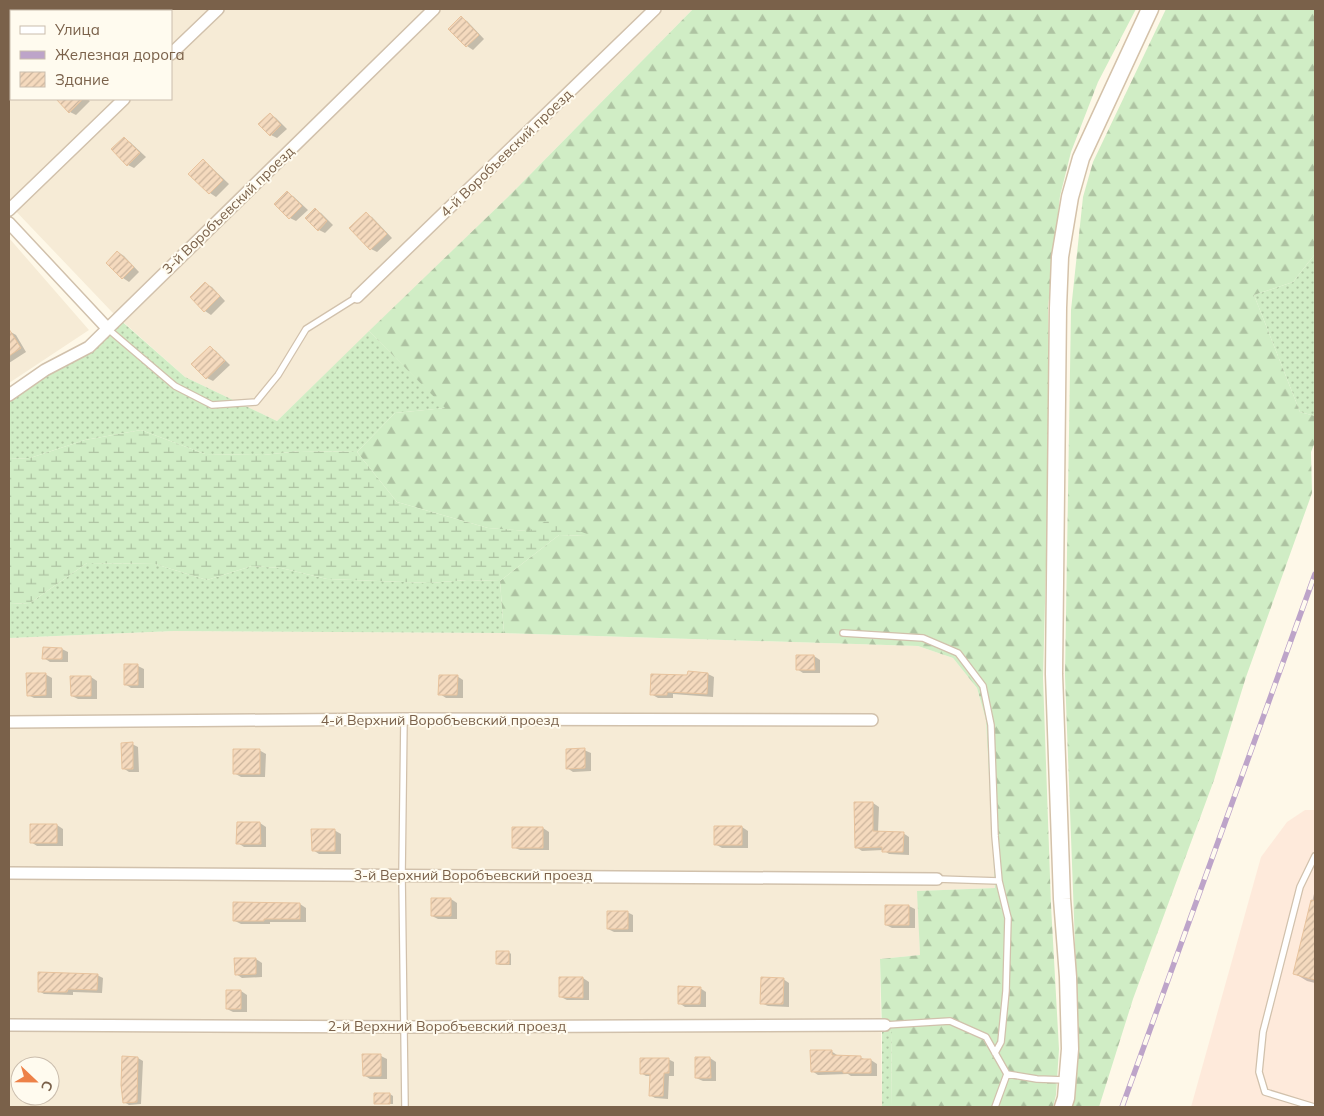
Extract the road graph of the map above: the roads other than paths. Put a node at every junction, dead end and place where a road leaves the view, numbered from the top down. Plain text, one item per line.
1 (218, 9) edge
2 (434, 9) edge
3 (655, 9) edge
4 (1150, 9) edge
5 (172, 53) edge
6 (123, 100) edge
7 (9, 210) edge
8 (9, 223) edge
9 (357, 297) joint
10 (108, 329) junction
11 (9, 395) edge
12 (843, 632) dead end
13 (404, 719) junction
14 (872, 720) dead end
15 (9, 722) edge
16 (1315, 856) edge
17 (9, 873) edge
18 (402, 875) junction
19 (937, 879) joint
20 (999, 881) junction
21 (9, 1025) edge
22 (885, 1025) joint
23 (403, 1027) junction
24 (995, 1053) junction
25 (1007, 1074) junction
26 (1067, 1080) junction
27 (405, 1107) edge
28 (994, 1107) edge
29 (1063, 1107) edge
30 (1314, 1107) edge

1 - 5 street
2 - 10 street, 3-й Воробъевский проезд
3 - 9 street, 4-й Воробъевский проезд
4 - 26 street
6 - 7 street
8 - 10 street
9 - 10 lane
10 - 11 street, 3-й Воробъевский проезд
12 - 20 lane
13 - 14 street, 4-й Верхний Воробъевский проезд
13 - 15 street, 4-й Верхний Воробъевский проезд
13 - 18 lane
16 - 30 lane
17 - 18 street, 3-й Верхний Воробъевский проезд
18 - 19 street, 3-й Верхний Воробъевский проезд
18 - 23 lane
19 - 20 lane
20 - 24 lane
21 - 23 street, 2-й Верхний Воробъевский проезд
22 - 23 street, 2-й Верхний Воробъевский проезд
22 - 24 lane
23 - 27 lane
24 - 25 lane
25 - 26 lane
25 - 28 lane
26 - 29 street

